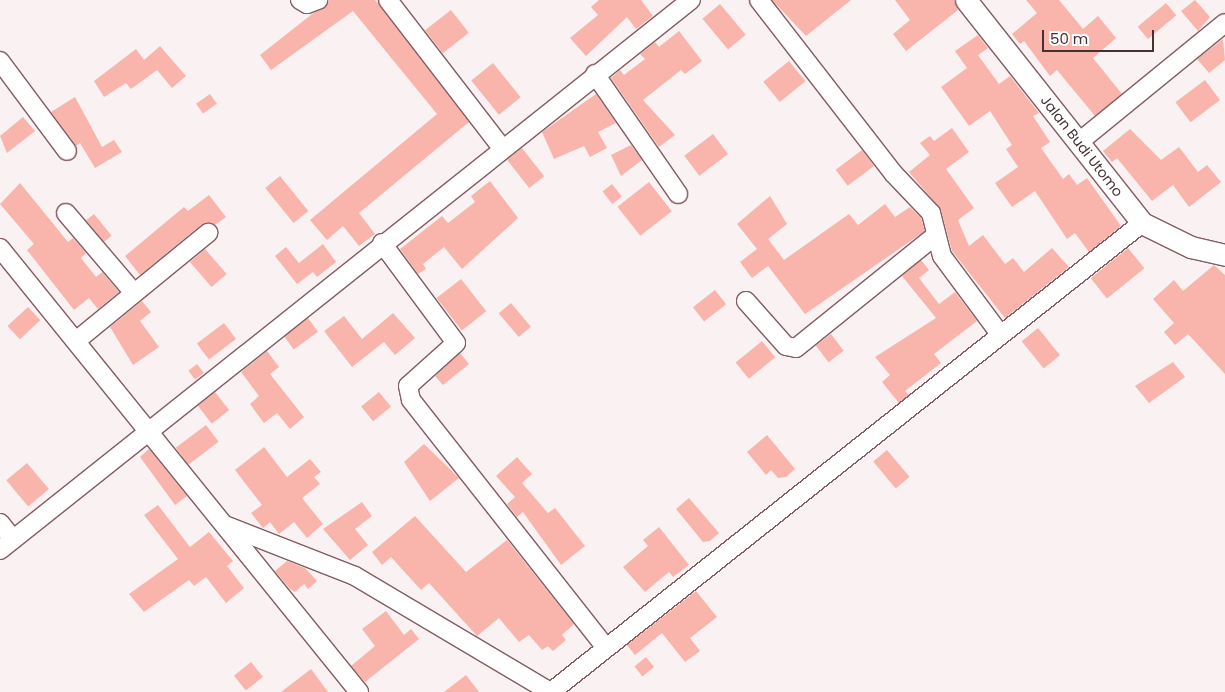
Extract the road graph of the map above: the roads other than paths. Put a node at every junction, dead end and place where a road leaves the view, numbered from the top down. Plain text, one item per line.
1 (300, 0) edge
2 (318, 0) edge
3 (388, 0) edge
4 (758, 0) edge
5 (966, 0) edge
6 (685, 2) edge
7 (1223, 28) edge
8 (0, 61) edge
9 (595, 74) junction
10 (1079, 142) junction
11 (502, 148) junction
12 (67, 151) dead end
13 (678, 194) dead end
14 (66, 213) dead end
15 (1142, 223) junction
16 (208, 233) dead end
17 (936, 235) junction
18 (382, 243) junction
19 (0, 248) edge
20 (1225, 255) edge
21 (134, 293) junction
22 (746, 301) dead end
23 (1000, 334) junction
24 (76, 340) junction
25 (149, 429) junction
26 (0, 523) edge
27 (226, 526) junction
28 (6, 544) edge
29 (606, 648) junction
30 (359, 692) edge
31 (550, 692) edge

1 - 2 street
3 - 11 street
4 - 17 street
5 - 10 street, Jalan Budi Utomo
6 - 9 street
7 - 10 street
8 - 12 street
9 - 11 street
9 - 13 street
10 - 15 street, Jalan Budi Utomo
11 - 18 street
14 - 21 street
15 - 20 street, Jalan Budi Utomo
15 - 23 street
16 - 21 street
17 - 22 street
17 - 23 street
18 - 25 street
18 - 29 street
19 - 24 street
21 - 24 street
23 - 29 street
24 - 25 street
25 - 27 street
25 - 28 street
26 - 28 street
27 - 30 street
27 - 31 street
29 - 31 street

